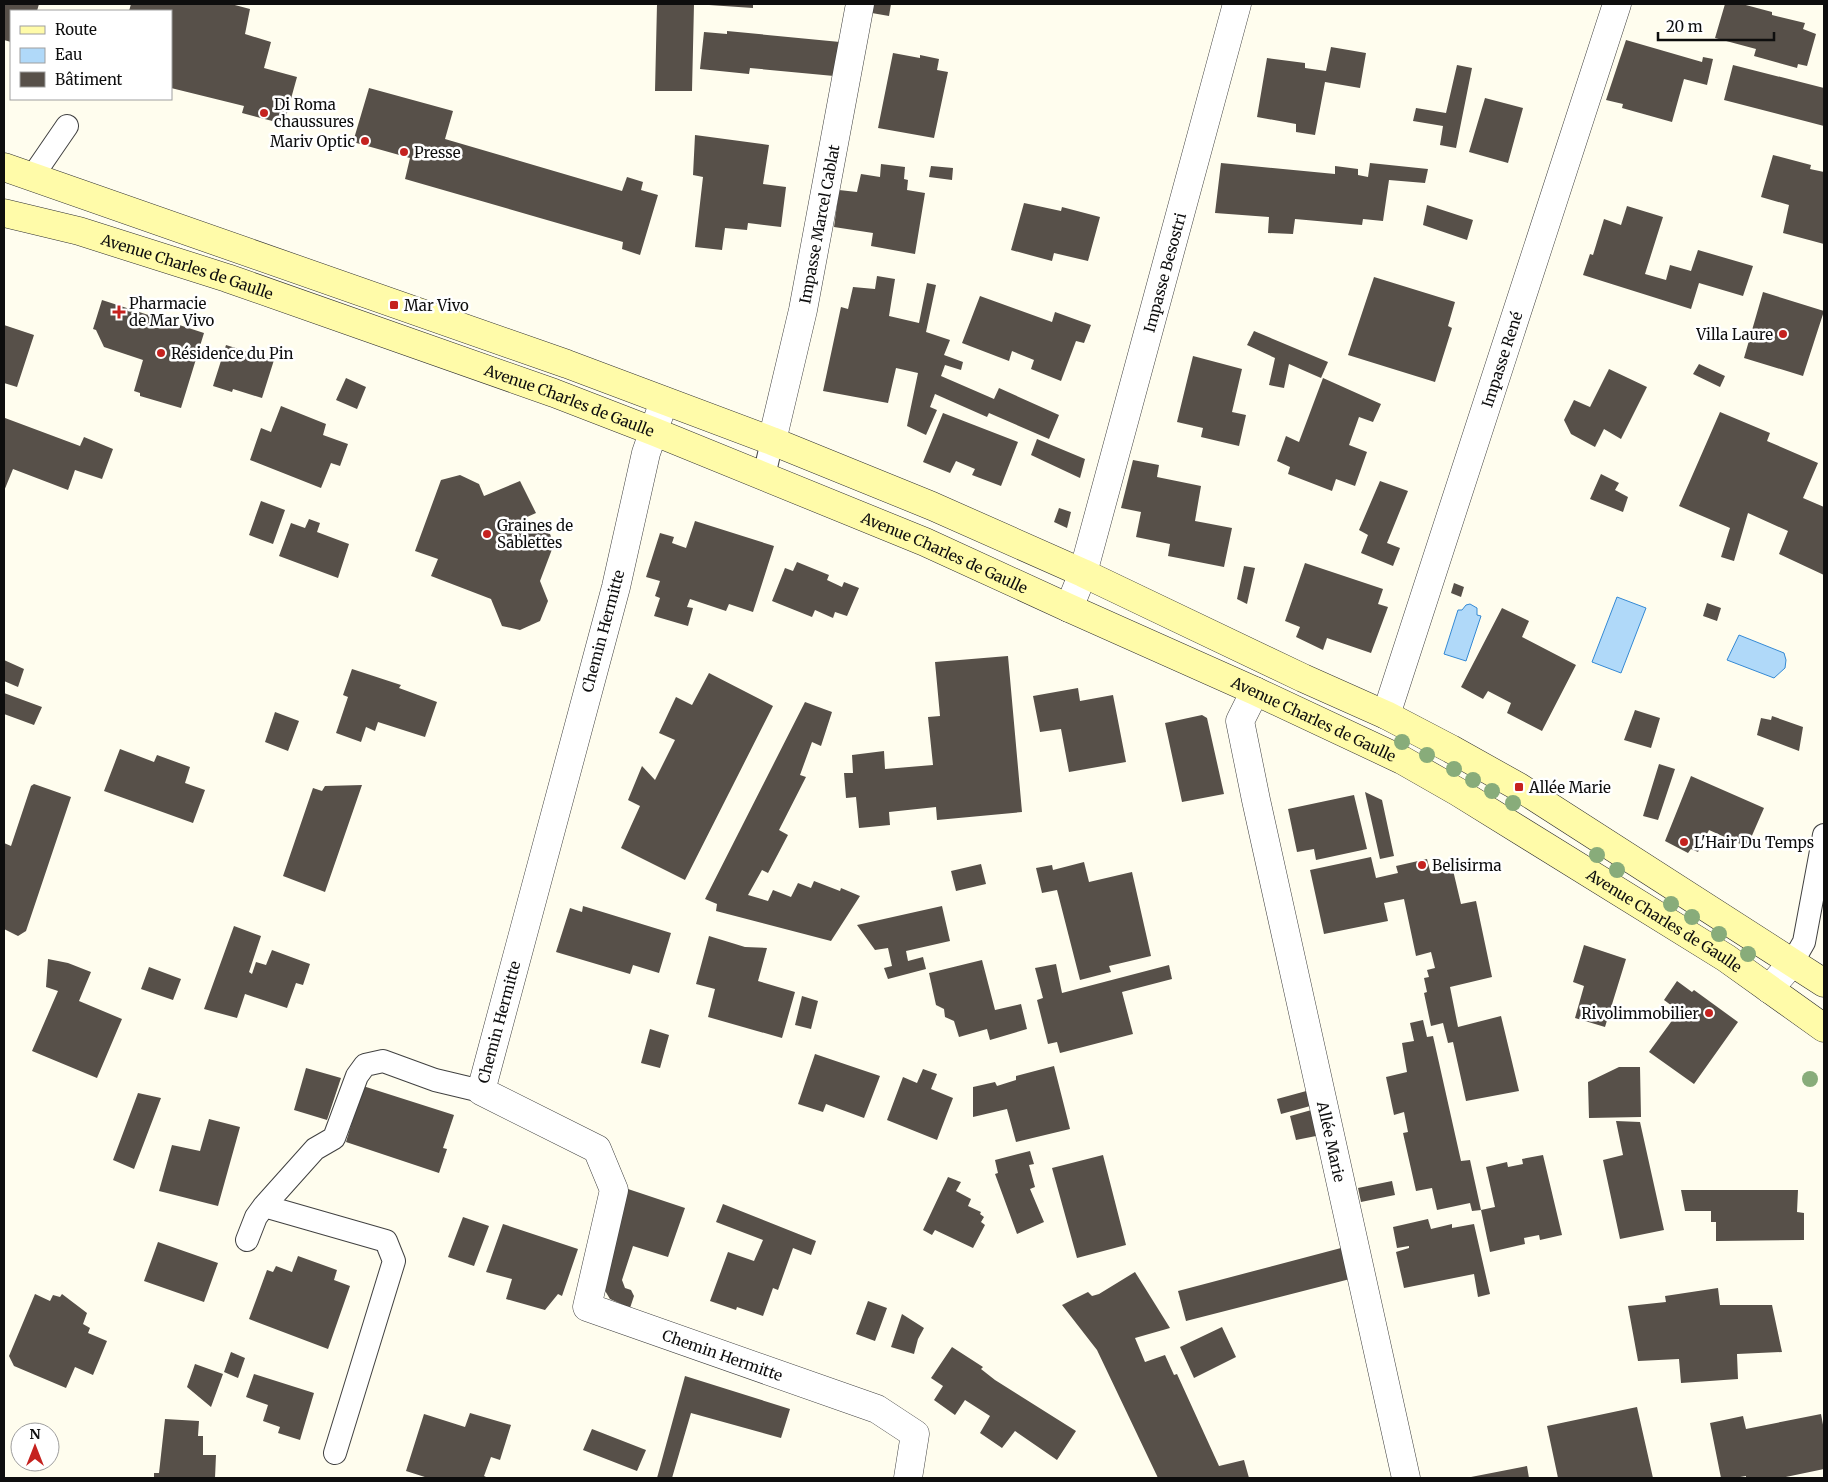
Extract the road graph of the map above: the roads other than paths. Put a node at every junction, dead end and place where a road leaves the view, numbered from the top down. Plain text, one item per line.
1 (860, 4) edge
2 (1237, 4) edge
3 (1617, 4) edge
4 (67, 126) dead end
5 (4, 167) edge
6 (32, 177) junction
7 (4, 214) edge
8 (237, 249) junction
9 (227, 278) junction
10 (567, 364) junction
11 (554, 393) junction
12 (664, 401) junction
13 (654, 432) junction
14 (772, 441) junction
15 (764, 476) junction
16 (1083, 573) junction
17 (1069, 608) junction
18 (1255, 691) junction
19 (1386, 715) junction
20 (1824, 835) edge
21 (1792, 963) junction
22 (1824, 984) edge
23 (1769, 988) junction
24 (1824, 1028) edge
25 (481, 1091) junction
26 (264, 1206) junction
27 (247, 1240) dead end
28 (335, 1453) dead end
29 (908, 1478) edge
30 (1406, 1478) edge

1 - 14 street, Impasse Marcel Cablat
2 - 16 street, Impasse Besostri
3 - 19 street, Impasse René
4 - 6 lane
5 - 6 main road, Avenue Charles de Gaulle
6 - 8 main road, Avenue Charles de Gaulle
7 - 9 main road, Avenue Charles de Gaulle
8 - 9 street
8 - 10 main road, Avenue Charles de Gaulle
9 - 11 main road, Avenue Charles de Gaulle
10 - 11 street
10 - 12 main road, Avenue Charles de Gaulle
11 - 13 main road, Avenue Charles de Gaulle
12 - 13 street, Chemin Hermitte
12 - 14 main road, Avenue Charles de Gaulle
13 - 15 main road, Avenue Charles de Gaulle
13 - 25 street, Chemin Hermitte
14 - 15 lane
14 - 16 main road, Avenue Charles de Gaulle
15 - 17 main road, Avenue Charles de Gaulle
16 - 17 street, Impasse Besostri
16 - 19 main road, Avenue Charles de Gaulle
17 - 18 main road, Avenue Charles de Gaulle
18 - 23 main road, Avenue Charles de Gaulle
18 - 30 street, Allée Marie
19 - 21 main road, Avenue Charles de Gaulle
20 - 21 lane
21 - 22 main road, Avenue Charles de Gaulle
21 - 23 street
23 - 24 main road, Avenue Charles de Gaulle
25 - 26 lane
25 - 29 street, Chemin Hermitte
26 - 27 lane
26 - 28 lane

